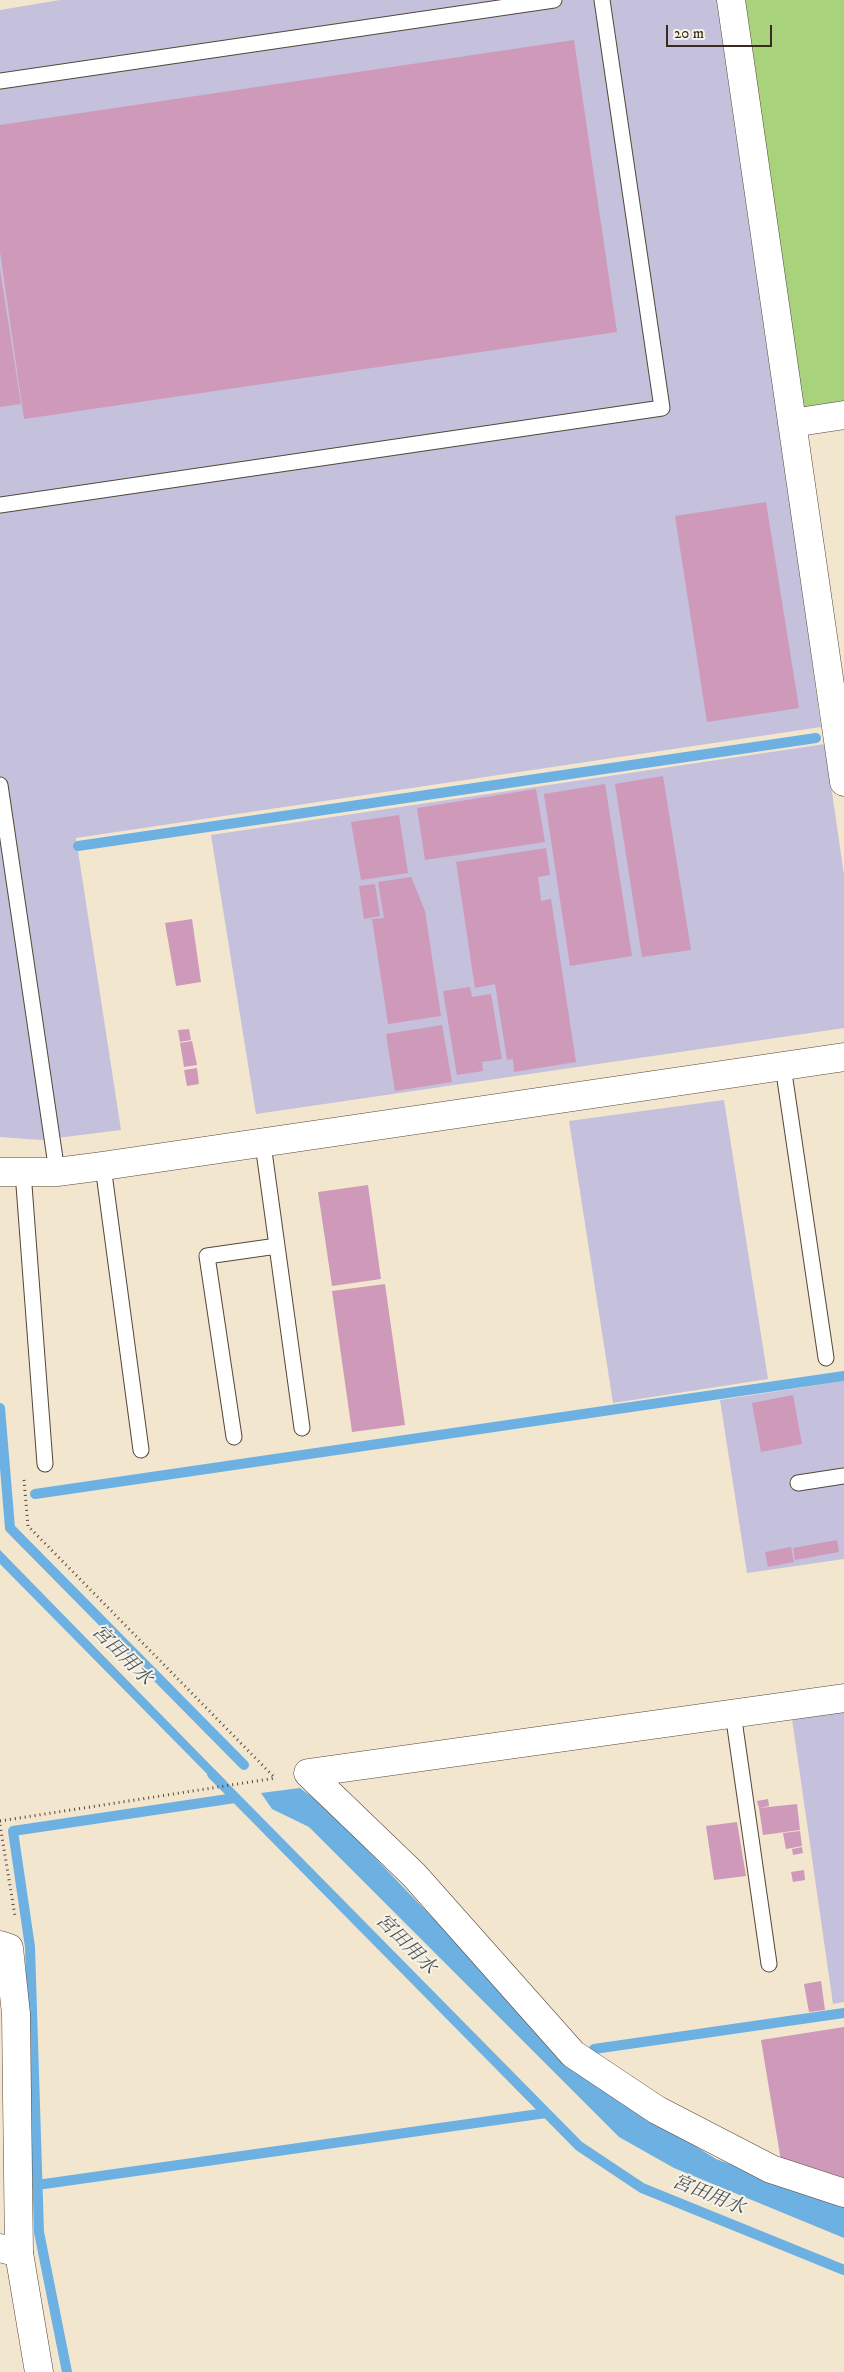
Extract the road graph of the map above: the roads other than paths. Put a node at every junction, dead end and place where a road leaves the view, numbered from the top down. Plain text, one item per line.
1 (554, 0) edge
2 (602, 0) edge
3 (730, 0) edge
4 (0, 81) edge
5 (844, 415) edge
6 (792, 423) junction
7 (0, 505) edge
8 (844, 782) edge
9 (0, 785) edge
10 (844, 1057) edge
11 (783, 1066) junction
12 (263, 1144) junction
13 (102, 1166) junction
14 (12, 1172) edge
15 (57, 1172) junction
16 (277, 1246) junction
17 (826, 1358) dead end
18 (302, 1428) dead end
19 (234, 1437) dead end
20 (141, 1450) dead end
21 (45, 1464) dead end
22 (844, 1476) edge
23 (798, 1483) dead end
24 (844, 1698) edge
25 (732, 1713) junction
26 (5, 1946) edge
27 (769, 1964) dead end
28 (844, 2193) edge
29 (9, 2250) edge
30 (39, 2372) edge

1 - 4 lane
2 - 7 lane
3 - 6 street
5 - 6 street
6 - 8 street
9 - 15 lane
10 - 11 street
11 - 12 street
11 - 17 lane
12 - 13 street
12 - 16 lane
13 - 15 street
13 - 20 lane
14 - 15 street
14 - 21 lane
16 - 18 lane
16 - 19 lane
22 - 23 lane
24 - 25 street
25 - 27 lane
25 - 28 street
26 - 29 street
29 - 30 street

